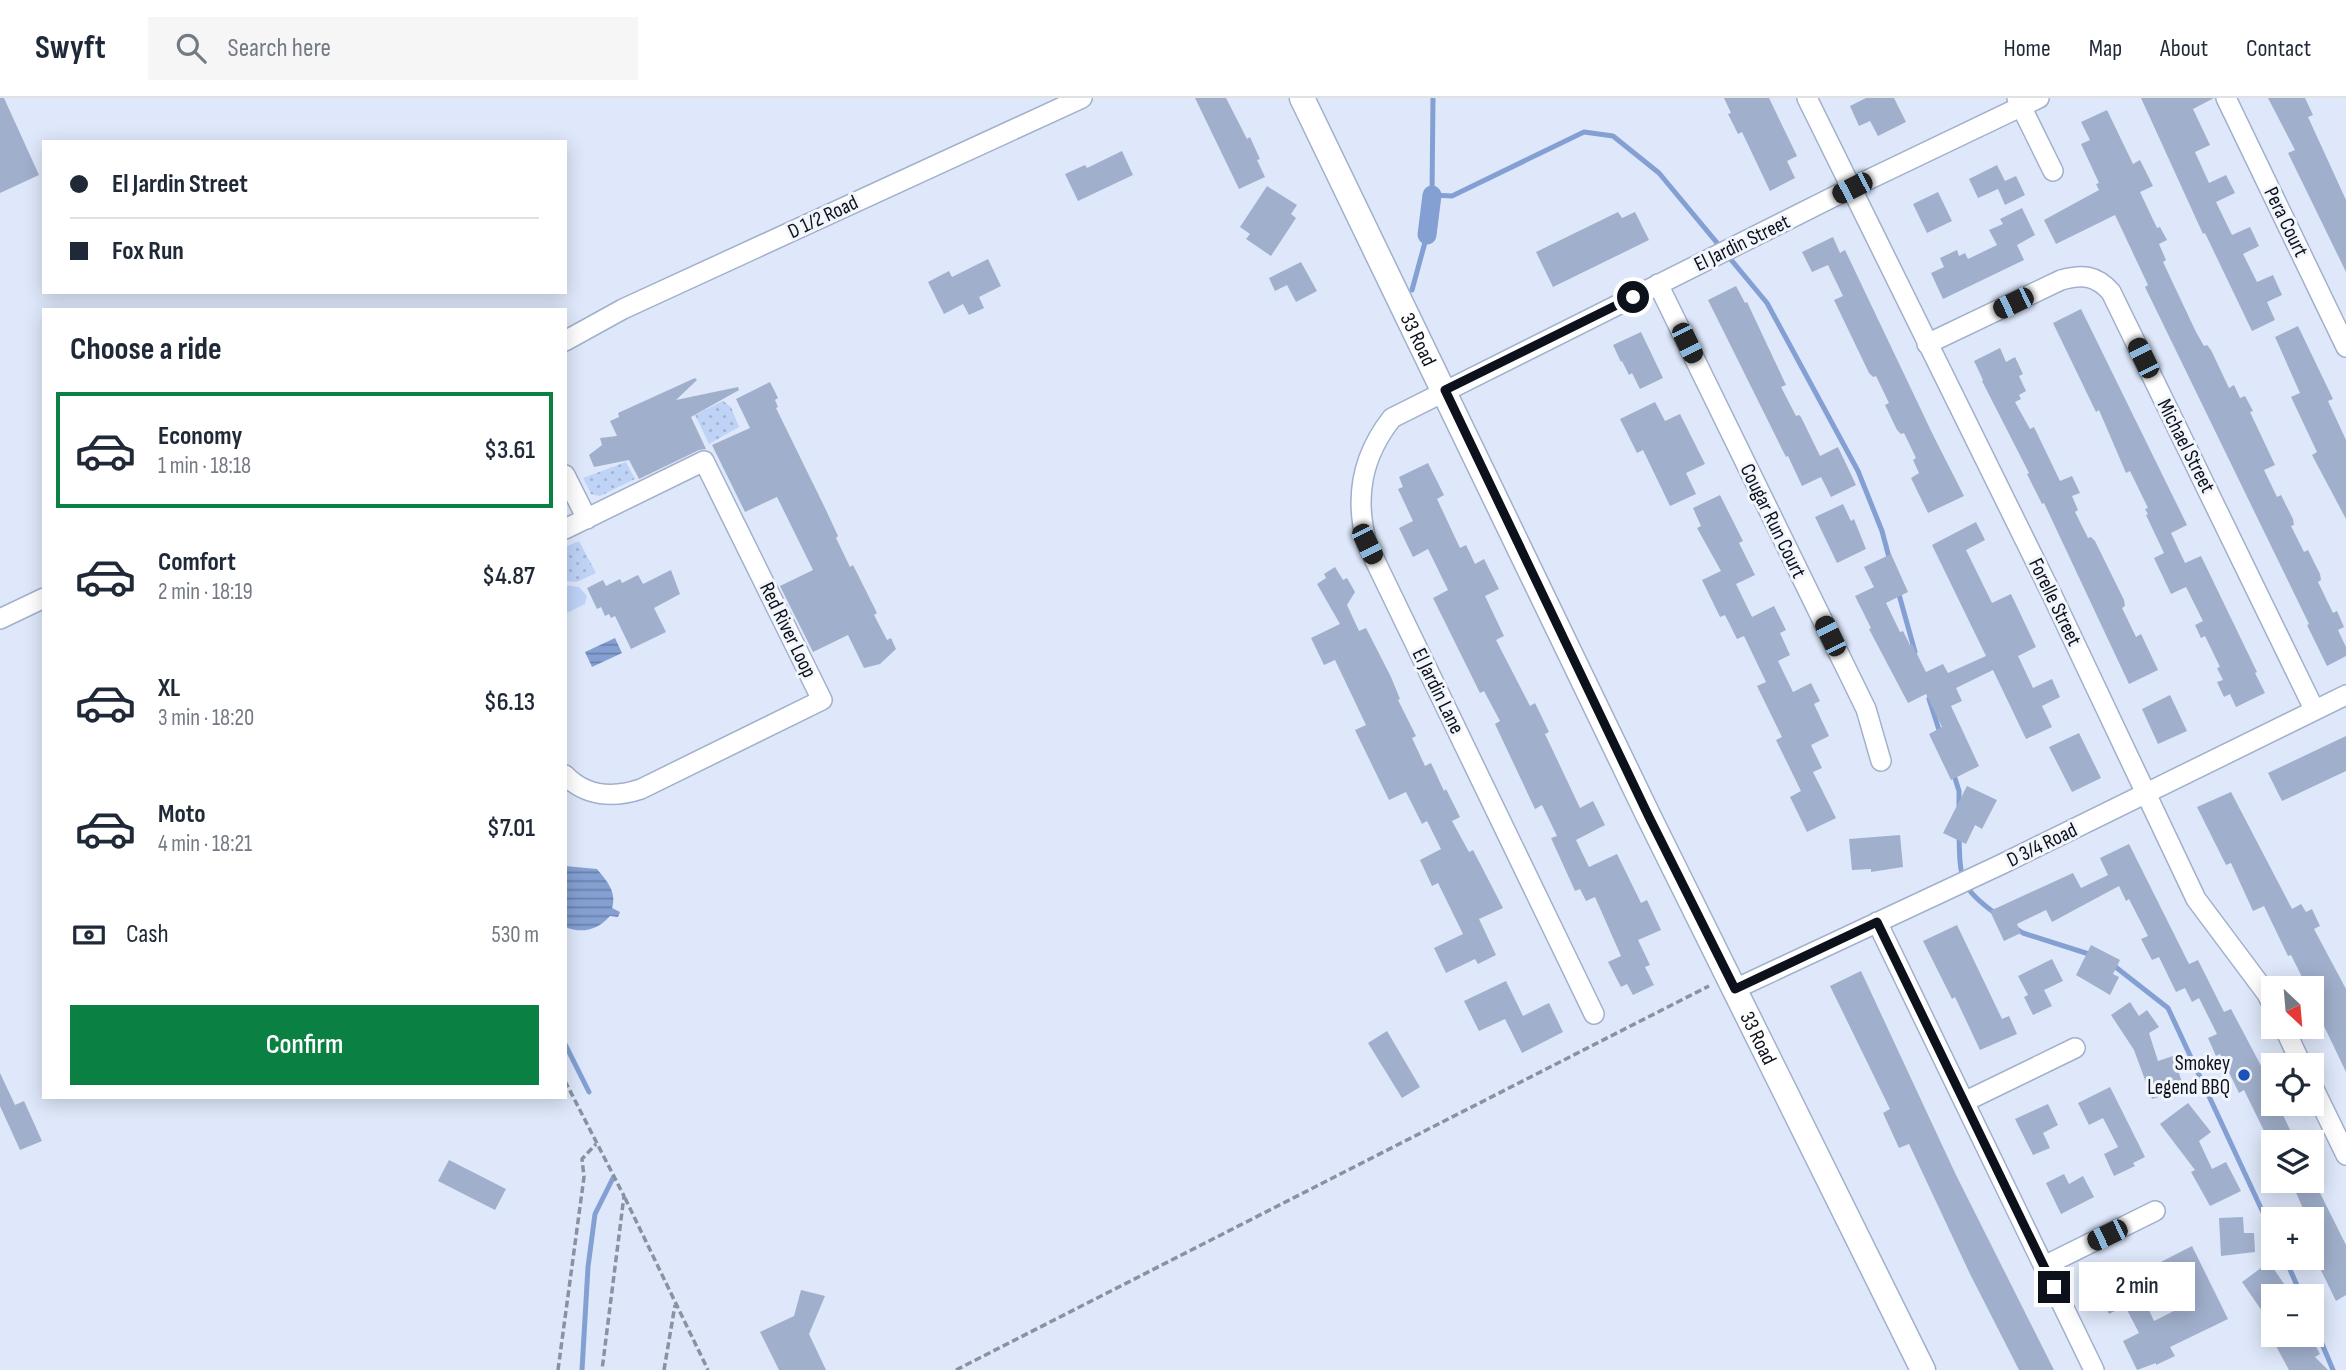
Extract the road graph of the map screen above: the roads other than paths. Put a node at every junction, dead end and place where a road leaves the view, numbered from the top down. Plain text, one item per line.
1 (1082, 98) edge
2 (1303, 98) edge
3 (1807, 98) edge
4 (2039, 98) edge
5 (2226, 98) edge
6 (2019, 102) edge
7 (2053, 171) dead end
8 (1852, 188) junction
9 (1658, 284) junction
10 (567, 340) edge
11 (1927, 344) junction
12 (2346, 347) edge
13 (1445, 390) junction
14 (567, 479) edge
15 (587, 519) junction
16 (567, 528) edge
17 (42, 599) edge
18 (0, 619) edge
19 (2346, 695) edge
20 (2314, 709) junction
21 (1881, 761) dead end
22 (567, 777) edge
23 (2147, 793) junction
24 (1877, 922) junction
25 (2261, 987) edge
26 (1735, 989) junction
27 (1594, 1014) dead end
28 (2075, 1048) dead end
29 (1964, 1102) junction
30 (2324, 1110) edge
31 (2346, 1155) edge
32 (2155, 1211) dead end
33 (2044, 1266) junction
34 (1923, 1370) edge
35 (2094, 1370) edge

1 - 10 street, D 1/2 Road
2 - 13 main road, 33 Road
3 - 8 street, Forelle Street
4 - 6 street, El Jardin Street
5 - 12 street, Pera Court
6 - 7 street
6 - 8 street, El Jardin Street
8 - 9 street, El Jardin Street
8 - 11 street, Forelle Street
9 - 13 street, El Jardin Street
9 - 21 street, Cougar Run Court
11 - 20 street, Michael Street
11 - 23 street, Forelle Street
13 - 26 main road, 33 Road
13 - 27 street, El Jardin Lane
14 - 15 street
15 - 16 street, Red River Loop
15 - 22 street, Red River Loop
17 - 18 street
19 - 20 street, D 3/4 Road
20 - 23 street, D 3/4 Road
23 - 24 street, D 3/4 Road
23 - 25 street, Forelle Street
24 - 26 street, D 3/4 Road
24 - 29 street
26 - 34 main road, 33 Road
28 - 29 street
29 - 33 street
30 - 31 street
32 - 33 street
33 - 35 street

